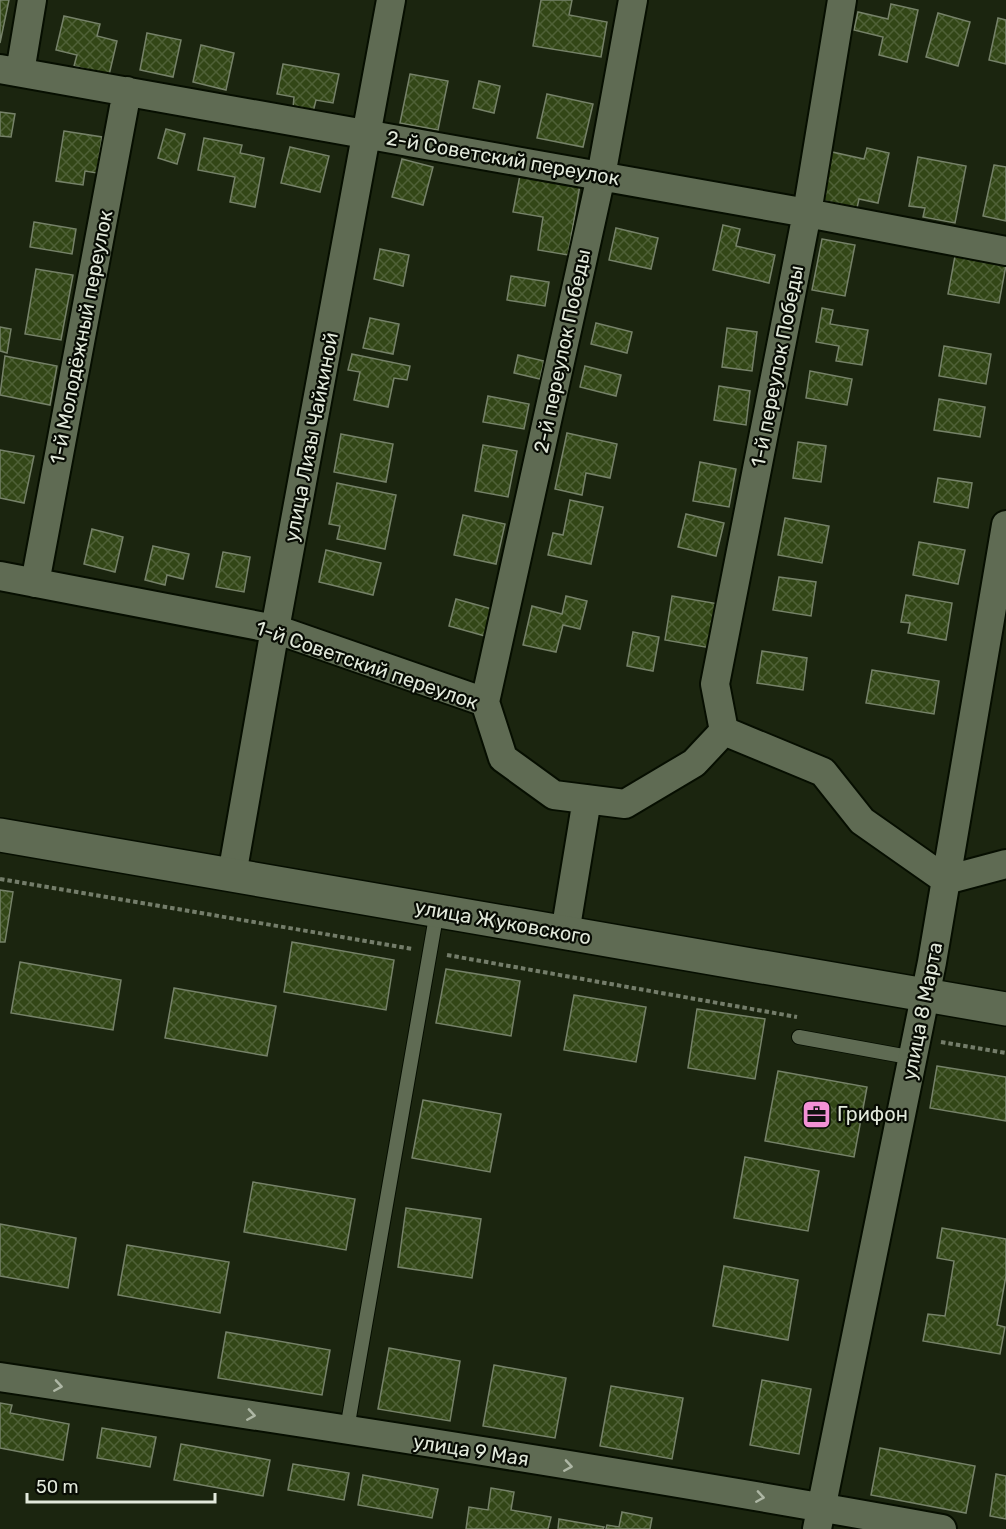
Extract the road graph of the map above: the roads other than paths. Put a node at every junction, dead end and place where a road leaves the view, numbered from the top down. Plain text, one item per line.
1 (32, 0) edge
2 (391, 0) edge
3 (633, 0) edge
4 (842, 0) edge
5 (10, 70) edge
6 (127, 91) junction
7 (368, 134) junction
8 (601, 176) junction
9 (807, 213) junction
10 (1006, 251) edge
11 (1006, 525) edge
12 (0, 576) edge
13 (35, 583) junction
14 (275, 629) junction
15 (485, 702) junction
16 (724, 730) junction
17 (587, 799) junction
18 (0, 835) edge
19 (1006, 864) edge
20 (232, 875) junction
21 (946, 880) junction
22 (437, 911) junction
23 (565, 933) junction
24 (925, 995) junction
25 (1006, 1010) edge
26 (799, 1037) dead end
27 (924, 1049) junction
28 (0, 1377) edge
29 (347, 1429) junction
30 (819, 1518) edge
31 (942, 1529) edge

1 - 5 street
2 - 7 street, улица Лизы Чайкиной
3 - 8 street, 2-й переулок Победы
4 - 9 street, 1-й переулок Победы
5 - 6 street, 2-й Советский переулок
6 - 7 street, 2-й Советский переулок
6 - 13 street, 1-й Молодёжный переулок
7 - 8 street, 2-й Советский переулок
7 - 14 street, улица Лизы Чайкиной
8 - 9 street, 2-й Советский переулок
8 - 15 street, 2-й переулок Победы
9 - 10 street, 2-й Советский переулок
9 - 16 street, 1-й переулок Победы
11 - 21 street, улица 8 Марта
12 - 13 street, 1-й Советский переулок
13 - 14 street, 1-й Советский переулок
14 - 15 street, 1-й Советский переулок
14 - 20 street, улица Лизы Чайкиной
15 - 17 street, 1-й Советский переулок
16 - 17 street, 1-й Советский переулок
16 - 21 street
17 - 23 street
18 - 20 street, улица Жуковского
19 - 21 street
20 - 22 street, улица Жуковского
21 - 24 street, улица 8 Марта
22 - 23 street, улица Жуковского
22 - 29 lane
23 - 24 street, улица Жуковского
24 - 25 street, улица Жуковского
24 - 27 street, улица 8 Марта
26 - 27 lane
27 - 30 street, улица 8 Марта
28 -> 29 street, улица 9 Мая
29 -> 30 street, улица 9 Мая
30 - 31 street, улица 9 Мая

